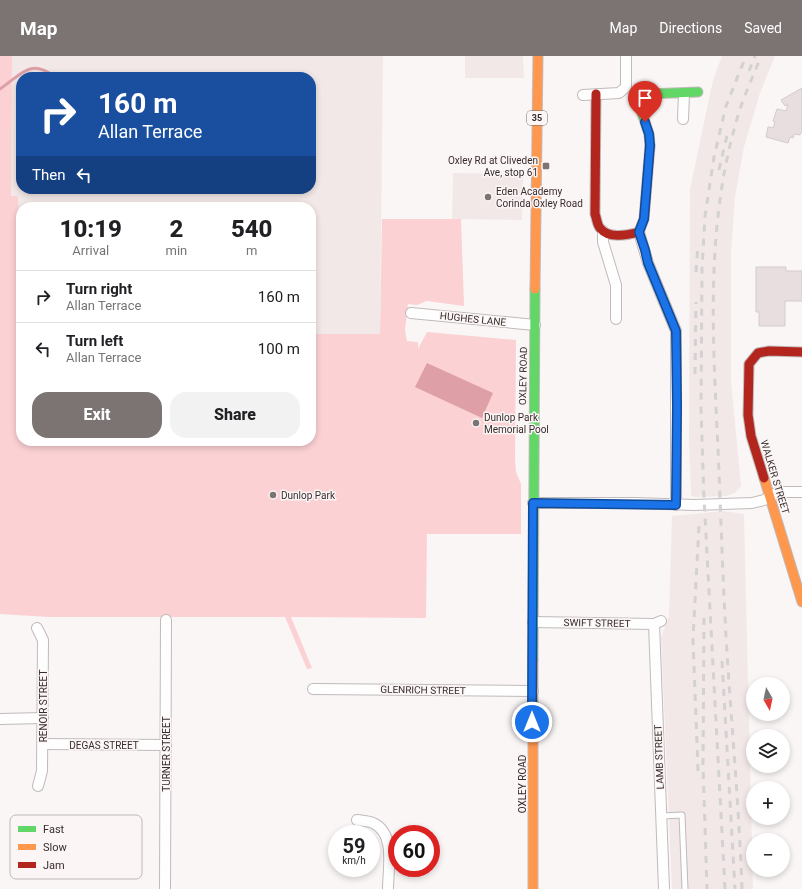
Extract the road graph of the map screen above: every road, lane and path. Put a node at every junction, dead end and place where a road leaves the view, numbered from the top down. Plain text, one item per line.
1 (538, 56) edge
2 (626, 56) edge
3 (626, 87) junction
4 (698, 92) dead end
5 (596, 94) junction
6 (684, 94) junction
7 (583, 95) dead end
8 (637, 98) junction
9 (683, 119) dead end
10 (603, 231) junction
11 (639, 232) junction
12 (411, 312) dead end
13 (616, 319) dead end
14 (535, 325) junction
15 (802, 352) edge
16 (802, 492) edge
17 (770, 497) junction
18 (533, 503) junction
19 (676, 505) junction
20 (802, 602) edge
21 (166, 620) dead end
22 (533, 622) junction
23 (657, 623) joint
24 (37, 628) dead end
25 (313, 689) dead end
26 (532, 691) junction
27 (43, 718) junction
28 (0, 719) edge
29 (42, 744) junction
30 (166, 745) junction
31 (38, 786) dead end
32 (662, 816) junction
33 (357, 820) dead end
34 (166, 889) edge
35 (388, 889) edge
36 (533, 889) edge
37 (664, 889) edge
38 (685, 889) edge

1 - 14 main road, OXLEY ROAD / 35
2 - 3 street
3 - 5 street
3 - 8 street
4 - 6 main road
5 - 7 street
5 - 10 main road
6 - 8 main road
6 - 9 street
8 - 11 main road
10 - 11 main road
10 - 13 street
11 - 19 street
12 - 14 street, HUGHES LANE
14 - 18 main road, OXLEY ROAD / 35
15 - 17 main road, WALKER STREET
16 - 17 street
17 - 19 street
17 - 20 main road, WALKER STREET
18 - 19 street
18 - 22 main road, OXLEY ROAD / 35
21 - 30 street, TURNER STREET
22 - 23 street, SWIFT STREET
22 - 26 main road, OXLEY ROAD / 35
23 - 32 street, LAMB STREET
24 - 27 street, RENOIR STREET
25 - 26 street, GLENRICH STREET
26 - 36 main road, OXLEY ROAD / 35
27 - 28 street
27 - 29 street, RENOIR STREET
29 - 30 street, DEGAS STREET
29 - 31 street, RENOIR STREET
30 - 34 street, TURNER STREET
32 - 37 street, LAMB STREET
32 - 38 lane
33 - 35 street

